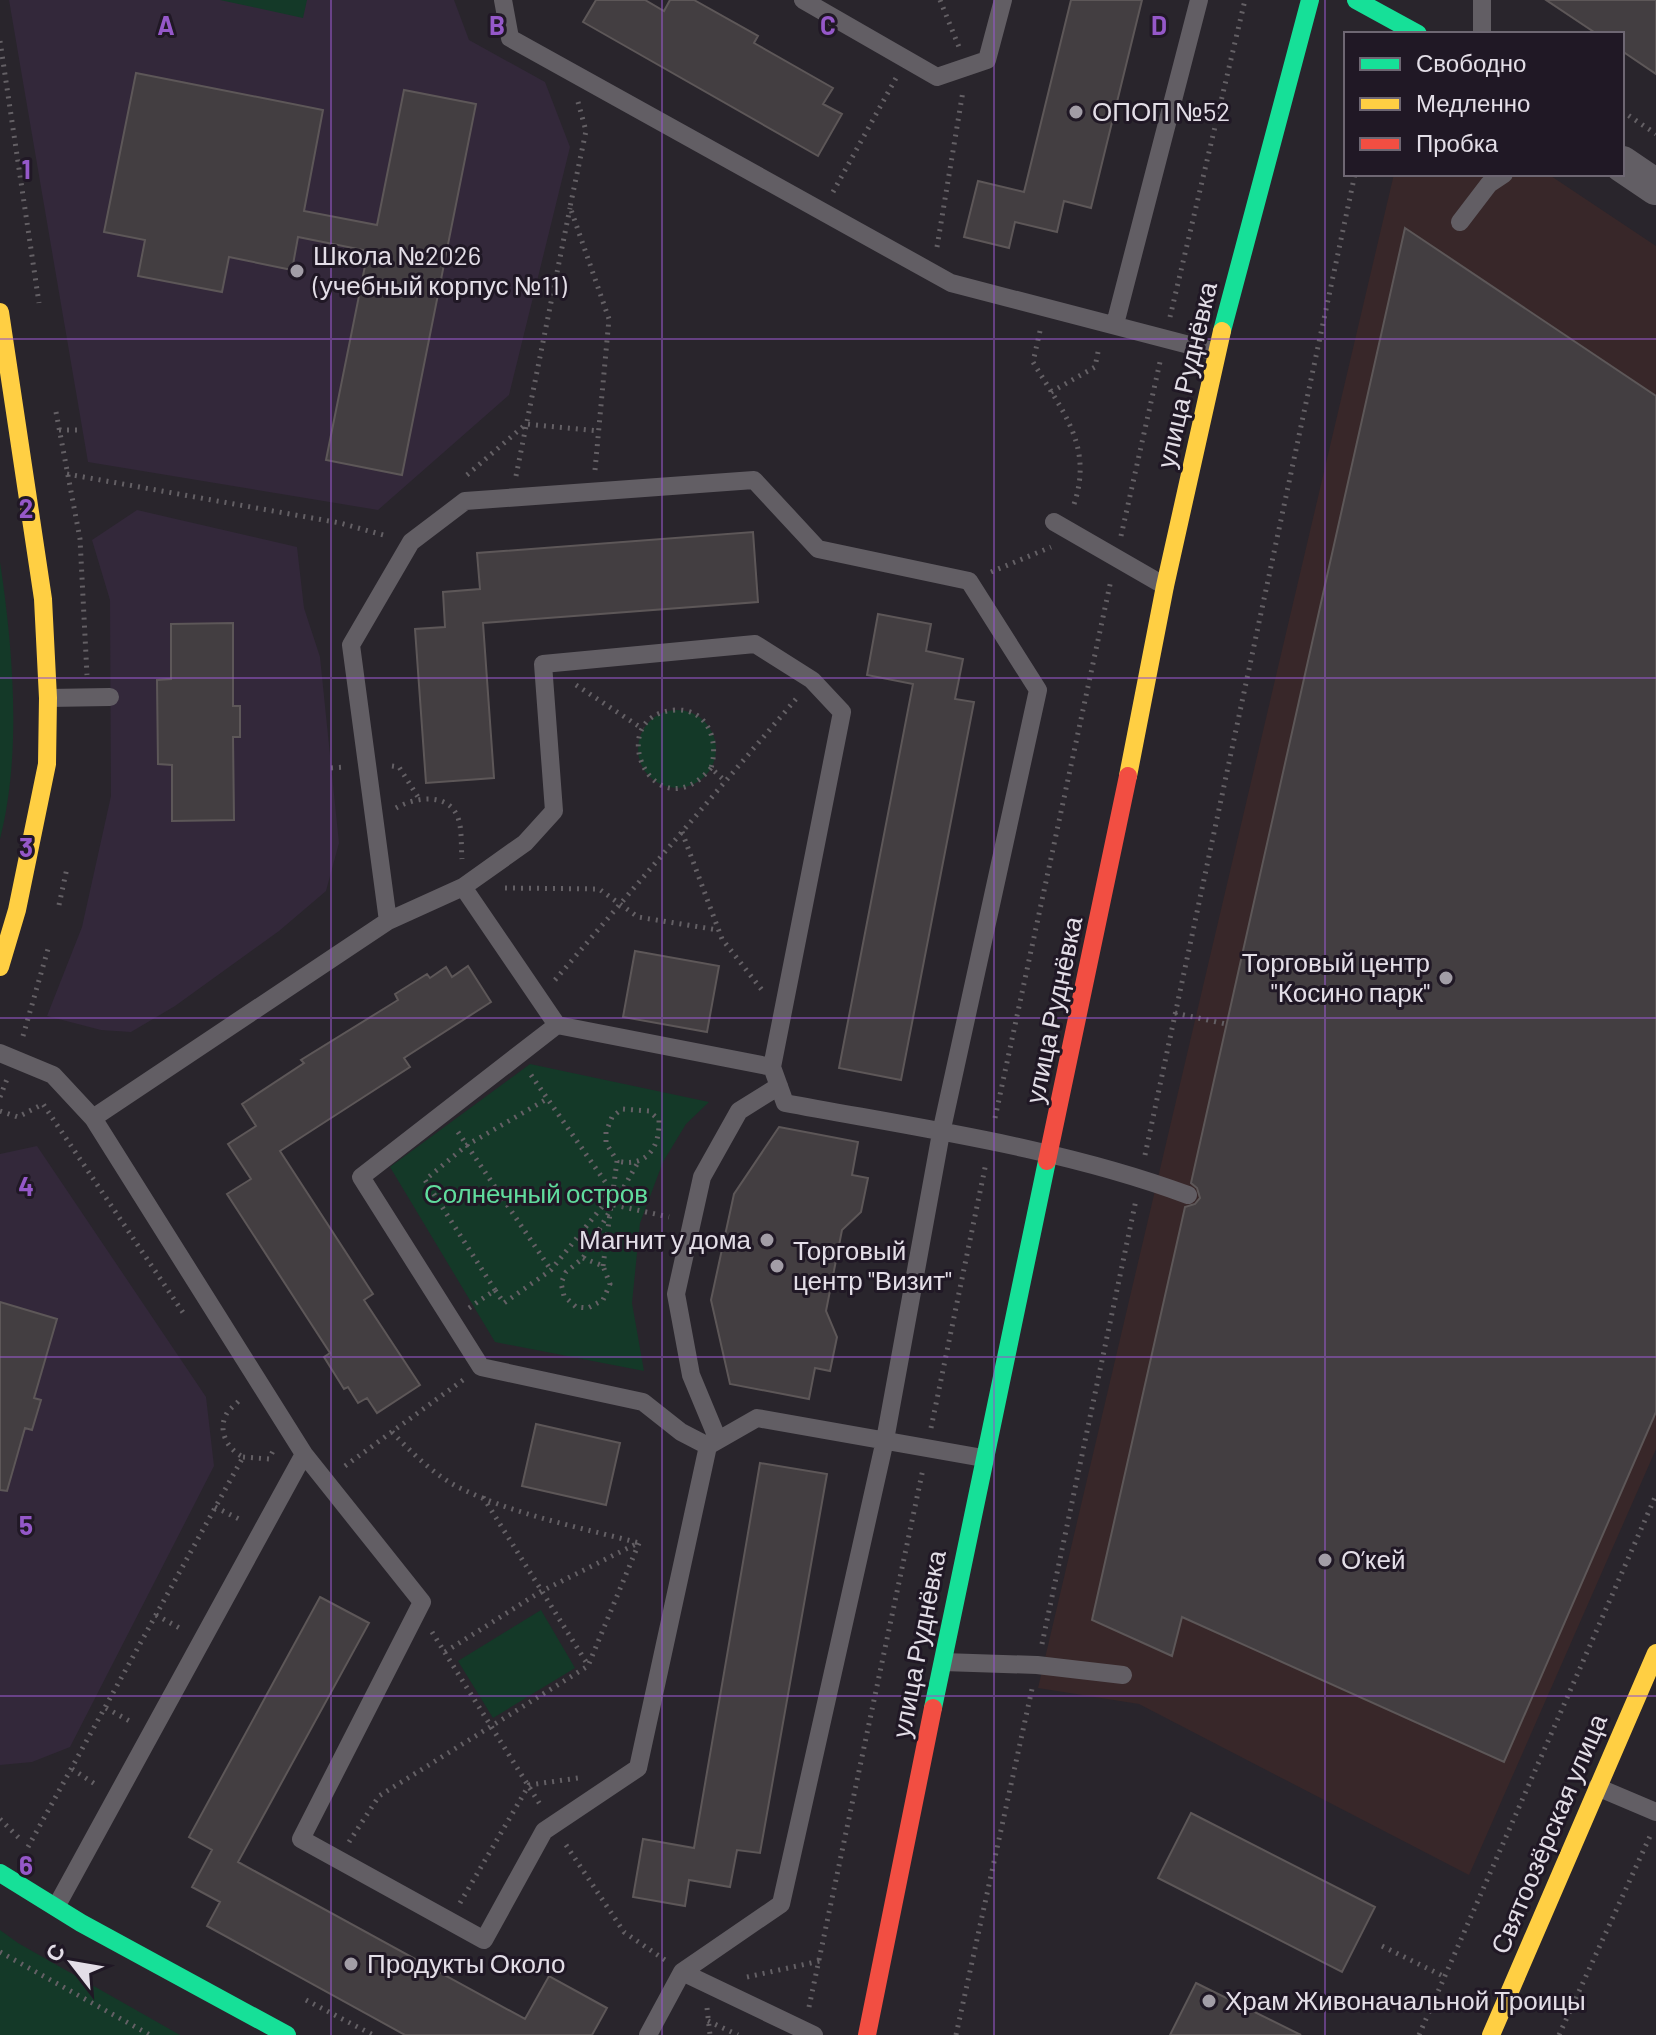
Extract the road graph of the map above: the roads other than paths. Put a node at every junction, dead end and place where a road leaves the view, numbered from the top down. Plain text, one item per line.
1 (503, 0) edge
2 (803, 0) edge
3 (1003, 0) edge
4 (1199, 0) edge
5 (1310, 0) edge
6 (1356, 0) edge
7 (1482, 0) edge
8 (1414, 32) edge
9 (1482, 32) edge
10 (1624, 165) edge
11 (1501, 176) edge
12 (1656, 187) edge
13 (1460, 222) dead end
14 (0, 312) edge
15 (1110, 323) junction
16 (1217, 352) junction
17 (1059, 525) road end
18 (1165, 586) junction
19 (110, 697) dead end
20 (48, 698) junction
21 (463, 887) junction
22 (388, 921) junction
23 (0, 967) edge
24 (557, 1025) junction
25 (0, 1053) edge
26 (772, 1067) junction
27 (779, 1086) junction
28 (93, 1118) junction
29 (941, 1133) junction
30 (1049, 1156) junction
31 (1188, 1195) dead end
32 (885, 1440) junction
33 (713, 1443) junction
34 (304, 1454) junction
35 (983, 1458) junction
36 (1656, 1653) edge
37 (942, 1662) junction
38 (1123, 1675) dead end
39 (1597, 1787) junction
40 (1656, 1812) edge
41 (0, 1873) edge
42 (56, 1907) junction
43 (682, 1972) junction
44 (809, 2032) edge
45 (287, 2035) edge
46 (648, 2035) edge
47 (867, 2035) edge
48 (1491, 2035) edge

1 - 15 lane
2 - 3 lane
4 - 15 lane
5 - 16 street, улица Руднёвка
6 - 8 street
7 - 9 lane
10 - 12 street
11 - 13 lane
14 - 20 street
15 - 16 lane
16 - 18 street, улица Руднёвка
17 - 18 lane
18 - 30 street, улица Руднёвка
19 - 20 lane
20 - 23 street
21 - 22 lane
21 - 24 lane
21 - 26 lane
22 - 28 lane
22 - 29 lane
24 - 26 lane
24 - 33 lane
25 - 28 lane
26 - 27 lane
27 - 29 lane
27 - 33 lane
28 - 34 lane
29 - 30 lane
29 - 32 lane
30 - 31 lane
30 - 35 street, улица Руднёвка
32 - 33 lane
32 - 35 lane
32 - 43 lane
33 - 34 lane
34 - 42 lane
35 - 37 street, улица Руднёвка
36 - 39 street, Святоозёрская улица
37 - 38 lane
37 - 47 street, улица Руднёвка
39 - 40 lane
39 - 48 street, Святоозёрская улица
41 - 42 street
42 - 45 street
43 - 44 lane
43 - 46 lane

